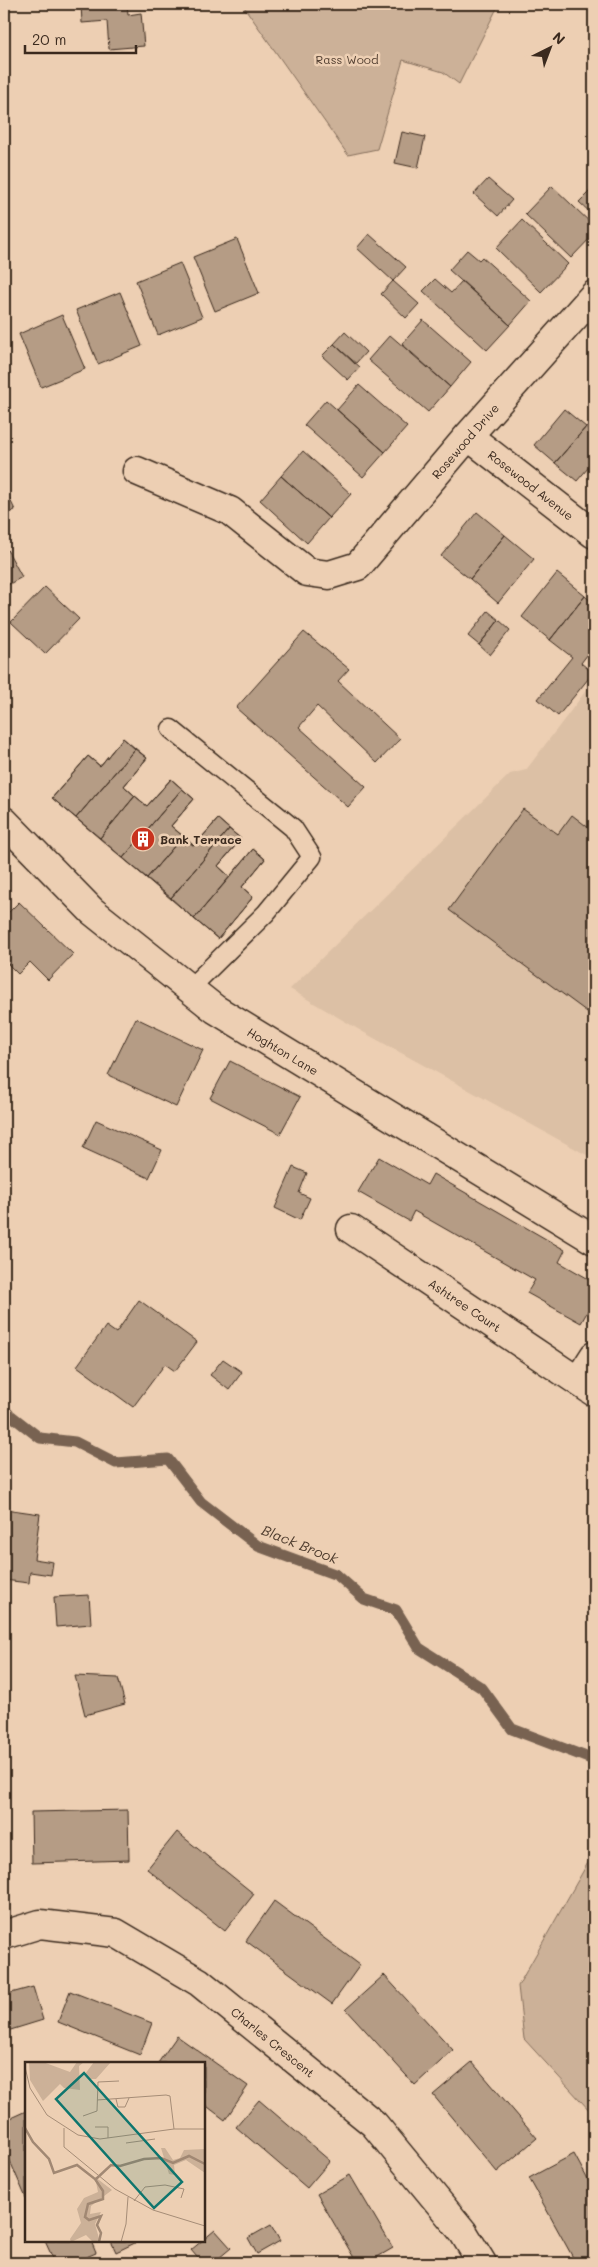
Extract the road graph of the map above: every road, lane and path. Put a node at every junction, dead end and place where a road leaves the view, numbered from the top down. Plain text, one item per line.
1 (594, 296) edge
2 (468, 436) junction
3 (137, 471) dead end
4 (594, 534) edge
5 (171, 729) dead end
6 (4, 821) edge
7 (190, 989) junction
8 (351, 1229) dead end
9 (594, 1240) edge
10 (594, 1356) edge
11 (586, 1387) edge
12 (4, 1935) edge
13 (482, 2263) edge

1 - 2 street, Rosewood Drive
2 - 3 street, Rosewood Drive
2 - 4 street, Rosewood Avenue
5 - 7 lane
6 - 7 street, Hoghton Lane
7 - 9 street, Hoghton Lane
8 - 11 street, Ashtree Court
10 - 11 street, Ashtree Court
12 - 13 street, Charles Crescent

